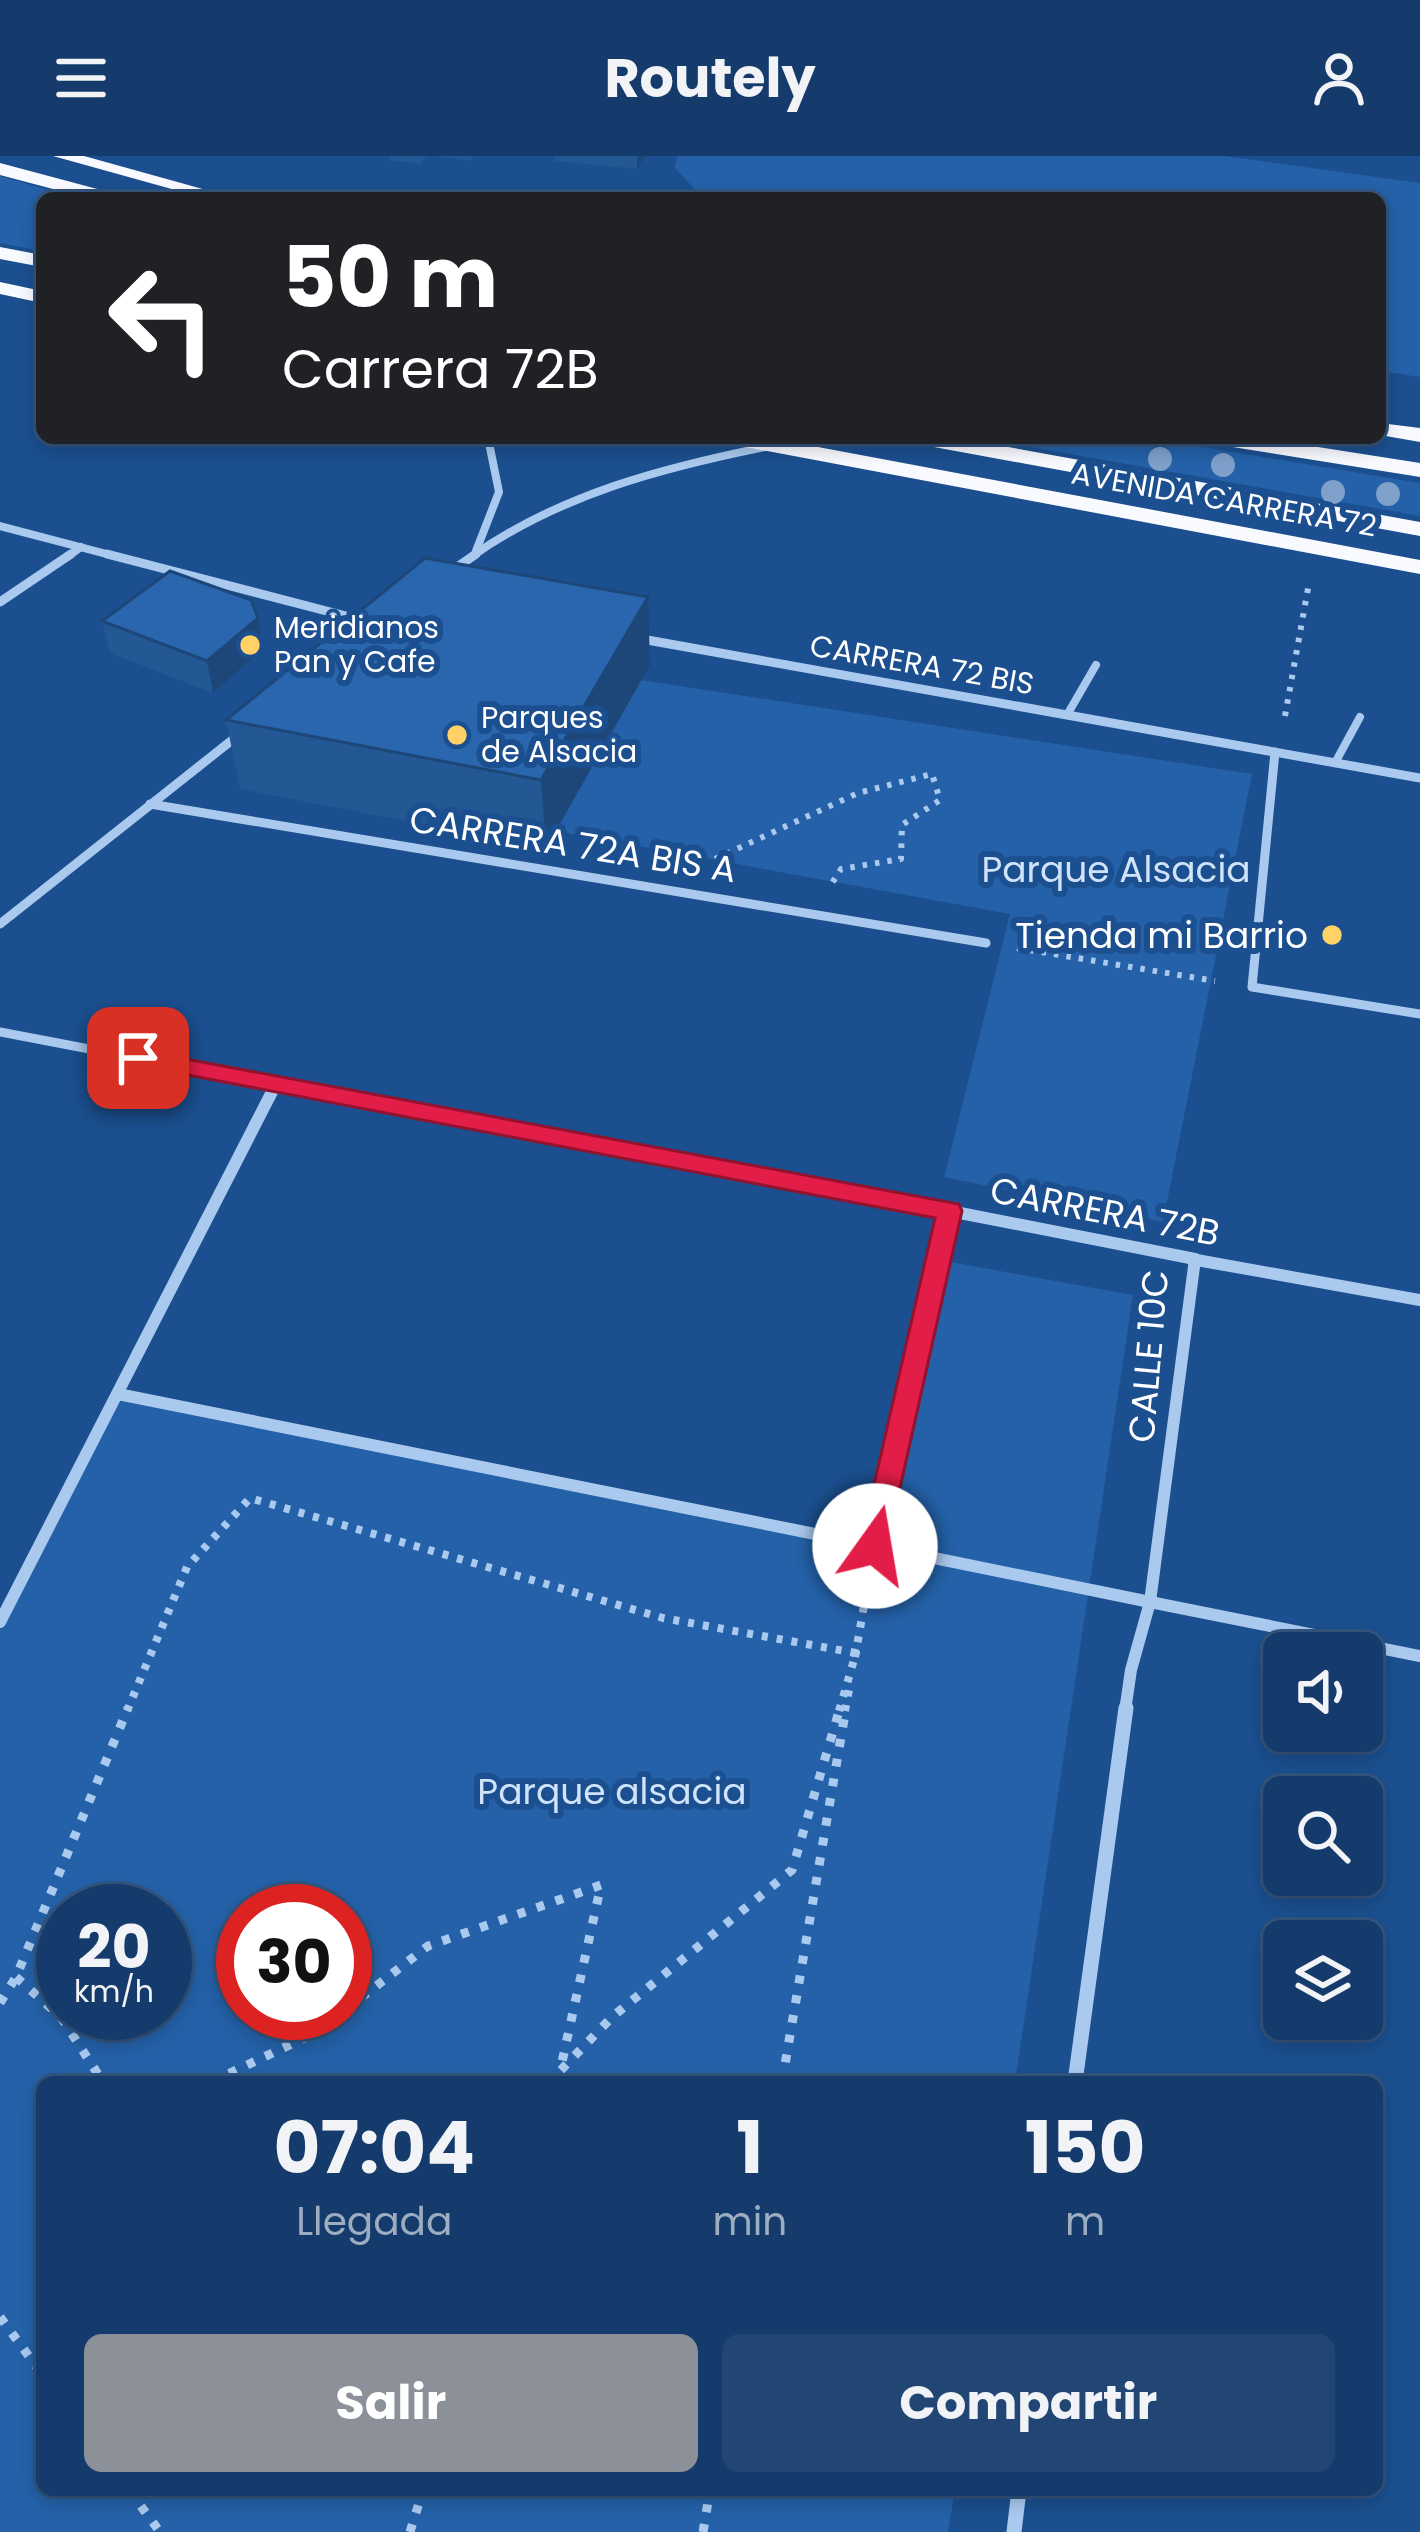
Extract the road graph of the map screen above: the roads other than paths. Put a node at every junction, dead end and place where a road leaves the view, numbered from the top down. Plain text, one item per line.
1 (62, 156) edge
2 (0, 169) edge
3 (87, 192) edge
4 (203, 192) edge
5 (0, 253) edge
6 (36, 260) edge
7 (0, 288) edge
8 (36, 296) edge
9 (1386, 430) edge
10 (1420, 435) edge
11 (489, 444) edge
12 (762, 444) edge
13 (955, 444) edge
14 (1258, 444) edge
15 (771, 446) junction
16 (1420, 470) edge
17 (0, 526) edge
18 (1420, 529) edge
19 (81, 547) junction
20 (476, 552) junction
21 (1420, 567) edge
22 (430, 587) edge
23 (0, 602) edge
24 (625, 636) edge
25 (363, 639) edge
26 (1096, 665) dead end
27 (1067, 715) junction
28 (1360, 717) dead end
29 (256, 721) edge
30 (1275, 752) junction
31 (1335, 763) junction
32 (1420, 778) edge
33 (150, 804) junction
34 (0, 924) edge
35 (986, 943) road end
36 (1420, 1013) edge
37 (0, 1032) edge
38 (276, 1084) junction
39 (950, 1211) junction
40 (1195, 1259) junction
41 (1420, 1300) edge
42 (118, 1394) junction
43 (875, 1546) junction
44 (1150, 1605) junction
45 (0, 1622) edge
46 (1420, 1656) edge
47 (1076, 2076) edge
48 (1018, 2496) edge
49 (1014, 2532) edge

1 - 4 highway
2 - 3 highway
5 - 6 highway
7 - 8 highway
9 - 10 highway
11 - 20 street
12 - 15 highway, AVENIDA CARRERA 72
13 - 18 highway, AVENIDA CARRERA 72
14 - 16 highway, AVENIDA CARRERA 72
15 - 20 street
15 - 21 highway, AVENIDA CARRERA 72
17 - 19 street
19 - 23 street
19 - 25 street
20 - 22 street
24 - 27 street, CARRERA 72 BIS
26 - 27 lane
27 - 30 street, CARRERA 72 BIS
28 - 31 lane
29 - 33 street
30 - 31 street, CARRERA 72 BIS
30 - 36 street
31 - 32 street, CARRERA 72 BIS
33 - 34 street
33 - 35 street, CARRERA 72A BIS A
37 - 38 street, CARRERA 72B
38 - 39 street, CARRERA 72B
38 - 42 street
39 - 40 street, CALLE 10C
39 - 43 street
40 - 41 street, CARRERA 72B
40 - 44 street, CALLE 10C
42 - 43 street
42 - 45 street
43 - 44 street
44 - 46 street
44 - 47 street, CALLE 10C
48 - 49 street

